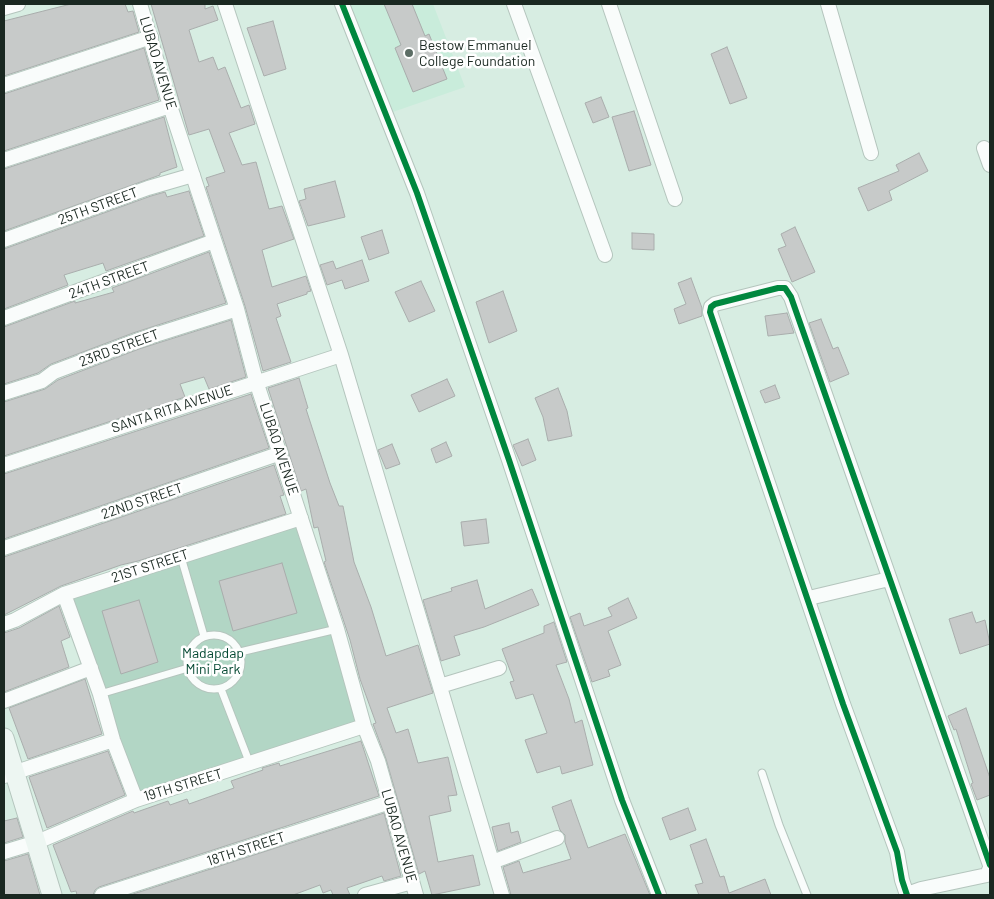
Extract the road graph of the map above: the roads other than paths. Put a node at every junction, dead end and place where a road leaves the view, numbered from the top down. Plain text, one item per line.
1 (18, 4) edge
2 (140, 4) edge
3 (224, 4) edge
4 (342, 4) edge
5 (514, 4) edge
6 (609, 4) edge
7 (828, 4) edge
8 (4, 8) edge
9 (150, 37) junction
10 (4, 85) edge
11 (170, 106) junction
12 (984, 148) dead end
13 (871, 153) dead end
14 (4, 160) edge
15 (990, 165) edge
16 (193, 176) junction
17 (675, 198) dead end
18 (4, 240) edge
19 (214, 241) junction
20 (605, 255) dead end
21 (237, 309) junction
22 (4, 318) edge
23 (341, 355) junction
24 (256, 381) junction
25 (4, 393) edge
26 (281, 454) junction
27 (4, 465) edge
28 (301, 518) junction
29 (4, 548) edge
30 (181, 557) junction
31 (890, 579) junction
32 (64, 594) junction
33 (808, 598) junction
34 (4, 624) edge
35 (337, 629) junction
36 (204, 636) junction
37 (240, 652) junction
38 (91, 668) junction
39 (188, 668) junction
40 (500, 668) dead end
41 (440, 686) junction
42 (221, 690) junction
43 (100, 694) junction
44 (4, 700) edge
45 (364, 726) junction
46 (4, 738) edge
47 (113, 740) junction
48 (250, 764) junction
49 (762, 772) dead end
50 (9, 775) edge
51 (136, 800) junction
52 (390, 802) junction
53 (557, 838) dead end
54 (37, 842) junction
55 (4, 852) edge
56 (492, 862) junction
57 (990, 866) edge
58 (412, 882) junction
59 (907, 894) edge
60 (52, 895) edge
61 (102, 895) edge
62 (365, 895) edge
63 (416, 895) edge
64 (502, 895) edge
65 (659, 895) edge
66 (807, 895) edge

1 - 8 street
2 - 9 street, LUBAO AVENUE
3 - 23 street
4 - 65 street
5 - 20 street
6 - 17 street
7 - 13 street
9 - 10 street
9 - 11 street, LUBAO AVENUE
11 - 14 street
11 - 16 street, LUBAO AVENUE
12 - 15 street
16 - 18 street, 25TH STREET
16 - 19 street, LUBAO AVENUE
19 - 21 street, LUBAO AVENUE
19 - 22 street, 24TH STREET
21 - 24 street, LUBAO AVENUE
21 - 25 street, 23RD STREET
23 - 24 street, SANTA RITA AVENUE
23 - 41 street
24 - 26 street, LUBAO AVENUE
24 - 27 street, SANTA RITA AVENUE
26 - 28 street, LUBAO AVENUE
26 - 29 street, 22ND STREET
28 - 30 street, 21ST STREET
28 - 35 street, LUBAO AVENUE
30 - 32 street, 21ST STREET
30 - 36 lane
31 - 33 street
31 - 33 street
31 - 57 street
32 - 34 street, 21ST STREET
32 - 38 street
33 - 59 street
35 - 37 lane
35 - 45 street, LUBAO AVENUE
36 - 37 lane
36 - 39 lane
37 - 42 lane
38 - 43 street
38 - 44 street
39 - 42 lane
39 - 43 lane
40 - 41 street
41 - 56 street
42 - 48 lane
43 - 47 street
45 - 48 street, 19TH STREET
45 - 52 street, LUBAO AVENUE
46 - 50 main road
47 - 50 street
47 - 51 street
48 - 51 street, 19TH STREET
49 - 66 lane
50 - 54 main road
51 - 54 street, 19TH STREET
52 - 58 street, LUBAO AVENUE
52 - 61 street, 18TH STREET
53 - 56 street
54 - 55 street, 19TH STREET
54 - 60 main road
56 - 64 street
57 - 59 street
58 - 62 street
58 - 63 street, LUBAO AVENUE

